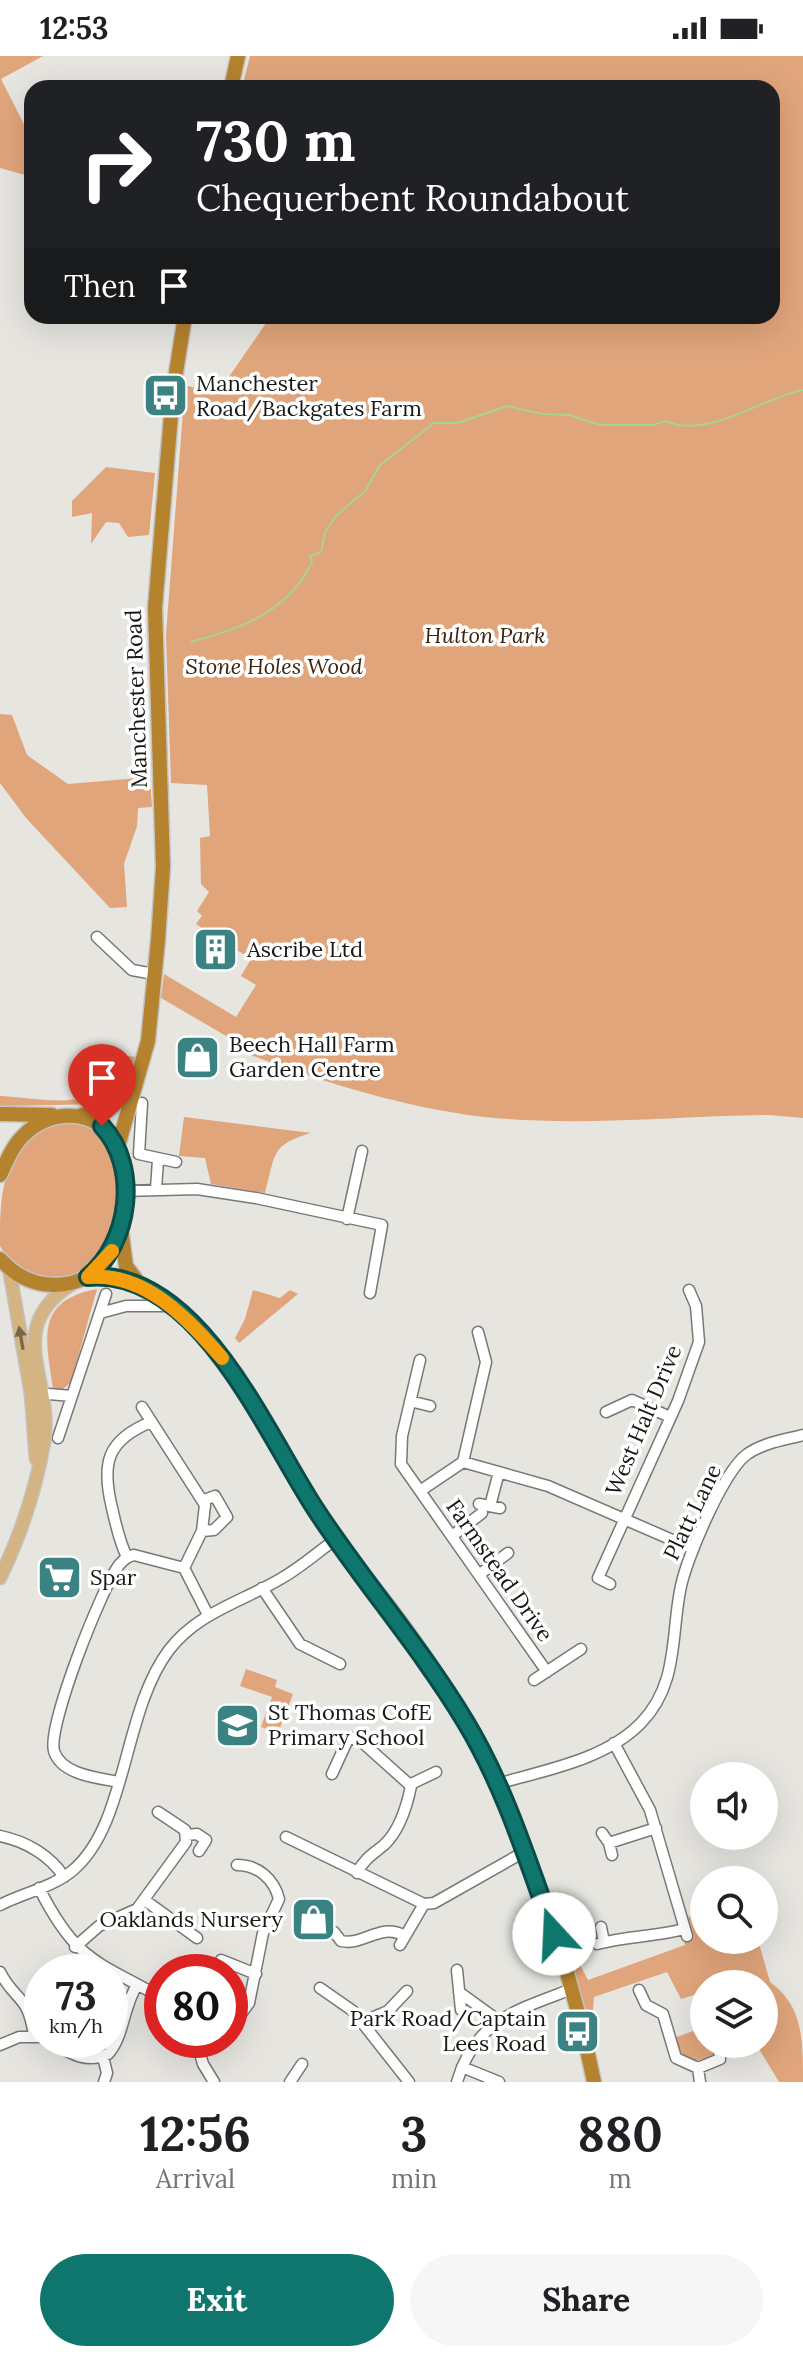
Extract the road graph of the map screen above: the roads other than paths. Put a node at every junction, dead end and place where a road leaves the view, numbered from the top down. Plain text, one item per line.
1 (238, 56) edge
2 (233, 80) edge
3 (184, 324) edge
4 (97, 937) dead end
5 (154, 974) junction
6 (137, 1081) junction
7 (142, 1103) dead end
8 (0, 1114) edge
9 (71, 1115) junction
10 (118, 1146) junction
11 (362, 1151) dead end
12 (158, 1160) junction
13 (176, 1162) dead end
14 (0, 1175) edge
15 (156, 1189) junction
16 (123, 1191) junction
17 (121, 1219) junction
18 (347, 1219) junction
19 (4, 1264) edge
20 (81, 1279) junction
21 (141, 1286) junction
22 (689, 1290) dead end
23 (370, 1293) dead end
24 (106, 1294) dead end
25 (170, 1306) junction
26 (100, 1313) junction
27 (478, 1332) dead end
28 (420, 1360) dead end
29 (36, 1394) junction
30 (72, 1396) junction
31 (410, 1401) junction
32 (430, 1406) dead end
33 (142, 1407) dead end
34 (606, 1412) dead end
35 (670, 1417) junction
36 (151, 1422) junction
37 (803, 1435) edge
38 (58, 1438) dead end
39 (463, 1462) junction
40 (499, 1472) junction
41 (420, 1491) junction
42 (204, 1500) junction
43 (622, 1519) junction
44 (202, 1531) junction
45 (452, 1536) junction
46 (336, 1539) junction
47 (693, 1549) junction
48 (127, 1557) junction
49 (506, 1558) dead end
50 (184, 1568) junction
51 (480, 1574) junction
52 (0, 1578) edge
53 (610, 1584) dead end
54 (262, 1588) junction
55 (208, 1615) junction
56 (581, 1649) dead end
57 (340, 1664) dead end
58 (547, 1672) junction
59 (534, 1680) dead end
60 (614, 1743) junction
61 (436, 1772) dead end
62 (332, 1774) dead end
63 (119, 1782) junction
64 (411, 1784) junction
65 (497, 1784) junction
66 (158, 1812) dead end
67 (656, 1828) junction
68 (187, 1835) junction
69 (0, 1836) edge
70 (291, 1836) dead end
71 (199, 1851) dead end
72 (524, 1852) junction
73 (612, 1855) dead end
74 (237, 1865) dead end
75 (357, 1873) junction
76 (64, 1877) junction
77 (39, 1888) junction
78 (146, 1901) junction
79 (424, 1904) junction
80 (0, 1905) edge
81 (601, 1927) dead end
82 (334, 1932) dead end
83 (197, 1938) dead end
84 (75, 1947) junction
85 (248, 1970) edge
86 (457, 1970) dead end
87 (0, 1972) edge
88 (256, 1974) junction
89 (137, 1985) junction
90 (320, 1988) dead end
91 (144, 1989) edge
92 (572, 1989) junction
93 (409, 1991) dead end
94 (459, 1992) junction
95 (638, 1998) dead end
96 (128, 2000) edge
97 (24, 2001) edge
98 (248, 2004) edge
99 (461, 2010) dead end
100 (499, 2021) junction
101 (362, 2022) junction
102 (24, 2039) edge
103 (0, 2045) edge
104 (103, 2058) edge
105 (202, 2058) edge
106 (720, 2058) edge
107 (462, 2067) junction
108 (698, 2068) junction
109 (104, 2082) edge
110 (214, 2082) edge
111 (409, 2082) edge
112 (457, 2082) edge
113 (499, 2082) edge
114 (594, 2082) edge
115 (700, 2082) edge

1 - 2 highway
3 - 5 highway, Manchester Road
4 - 5 street
5 - 6 highway, Manchester Road
6 - 9 highway
6 - 10 highway, Manchester Road
7 - 12 street
8 - 9 highway
9 - 10 highway
9 - 14 highway
10 - 16 highway
11 - 18 street
12 - 13 street
12 - 15 street
15 - 16 street
15 - 18 street
16 - 17 highway
17 - 20 highway
17 - 21 highway
18 - 23 street
19 - 20 highway
29 -> 19 main road
20 - 21 highway
20 - 29 main road
21 - 25 highway
22 - 35 street, West Halt Drive
24 - 26 street
25 - 26 street
25 - 46 highway
26 - 30 street
27 - 39 street
28 - 31 street, Farmstead Drive
29 - 30 street
29 - 52 main road
30 - 38 street
31 - 32 street
31 - 41 street, Farmstead Drive
33 - 36 street
34 - 35 street
35 - 43 street, West Halt Drive
36 - 42 street
36 - 48 street
37 - 47 street, Platt Lane
39 - 40 street
39 - 41 street, Farmstead Drive
40 - 43 street
40 - 45 street
41 - 45 street, Farmstead Drive
42 - 44 street
42 - 44 street
43 - 47 street
43 - 53 street, West Halt Drive
44 - 50 street
45 - 51 street, Farmstead Drive
46 - 54 street
46 - 65 highway
47 - 60 street, Platt Lane
48 - 50 street
48 - 63 street
49 - 51 street
50 - 55 street
51 - 58 street, Farmstead Drive
54 - 55 street
54 - 57 street
55 - 63 street
56 - 58 street, Farmstead Drive
58 - 59 street, Farmstead Drive
60 - 65 street, Platt Lane
60 - 67 street
61 - 64 street
62 - 64 street
63 - 76 street
64 - 75 street
65 - 72 highway
66 - 68 street
67 - 73 street
67 - 81 street
68 - 71 street
68 - 78 street
69 - 76 street
70 - 75 street
72 - 79 street
72 - 92 highway
74 - 88 street
75 - 79 street
76 - 77 street
77 - 80 street
77 - 84 street
78 - 83 street
78 - 84 street
79 - 82 street
84 - 89 street
85 - 88 street
86 - 94 street
87 - 97 street
88 - 98 street
89 - 91 street
89 - 96 street
90 - 101 street
92 - 100 street
92 - 114 highway
93 - 101 street
94 - 99 street
94 - 100 street
95 - 108 street
100 - 107 street
101 - 111 street
102 - 103 street
104 - 109 street
105 - 110 street
106 - 108 street
107 - 112 street
107 - 113 street
108 - 115 street

